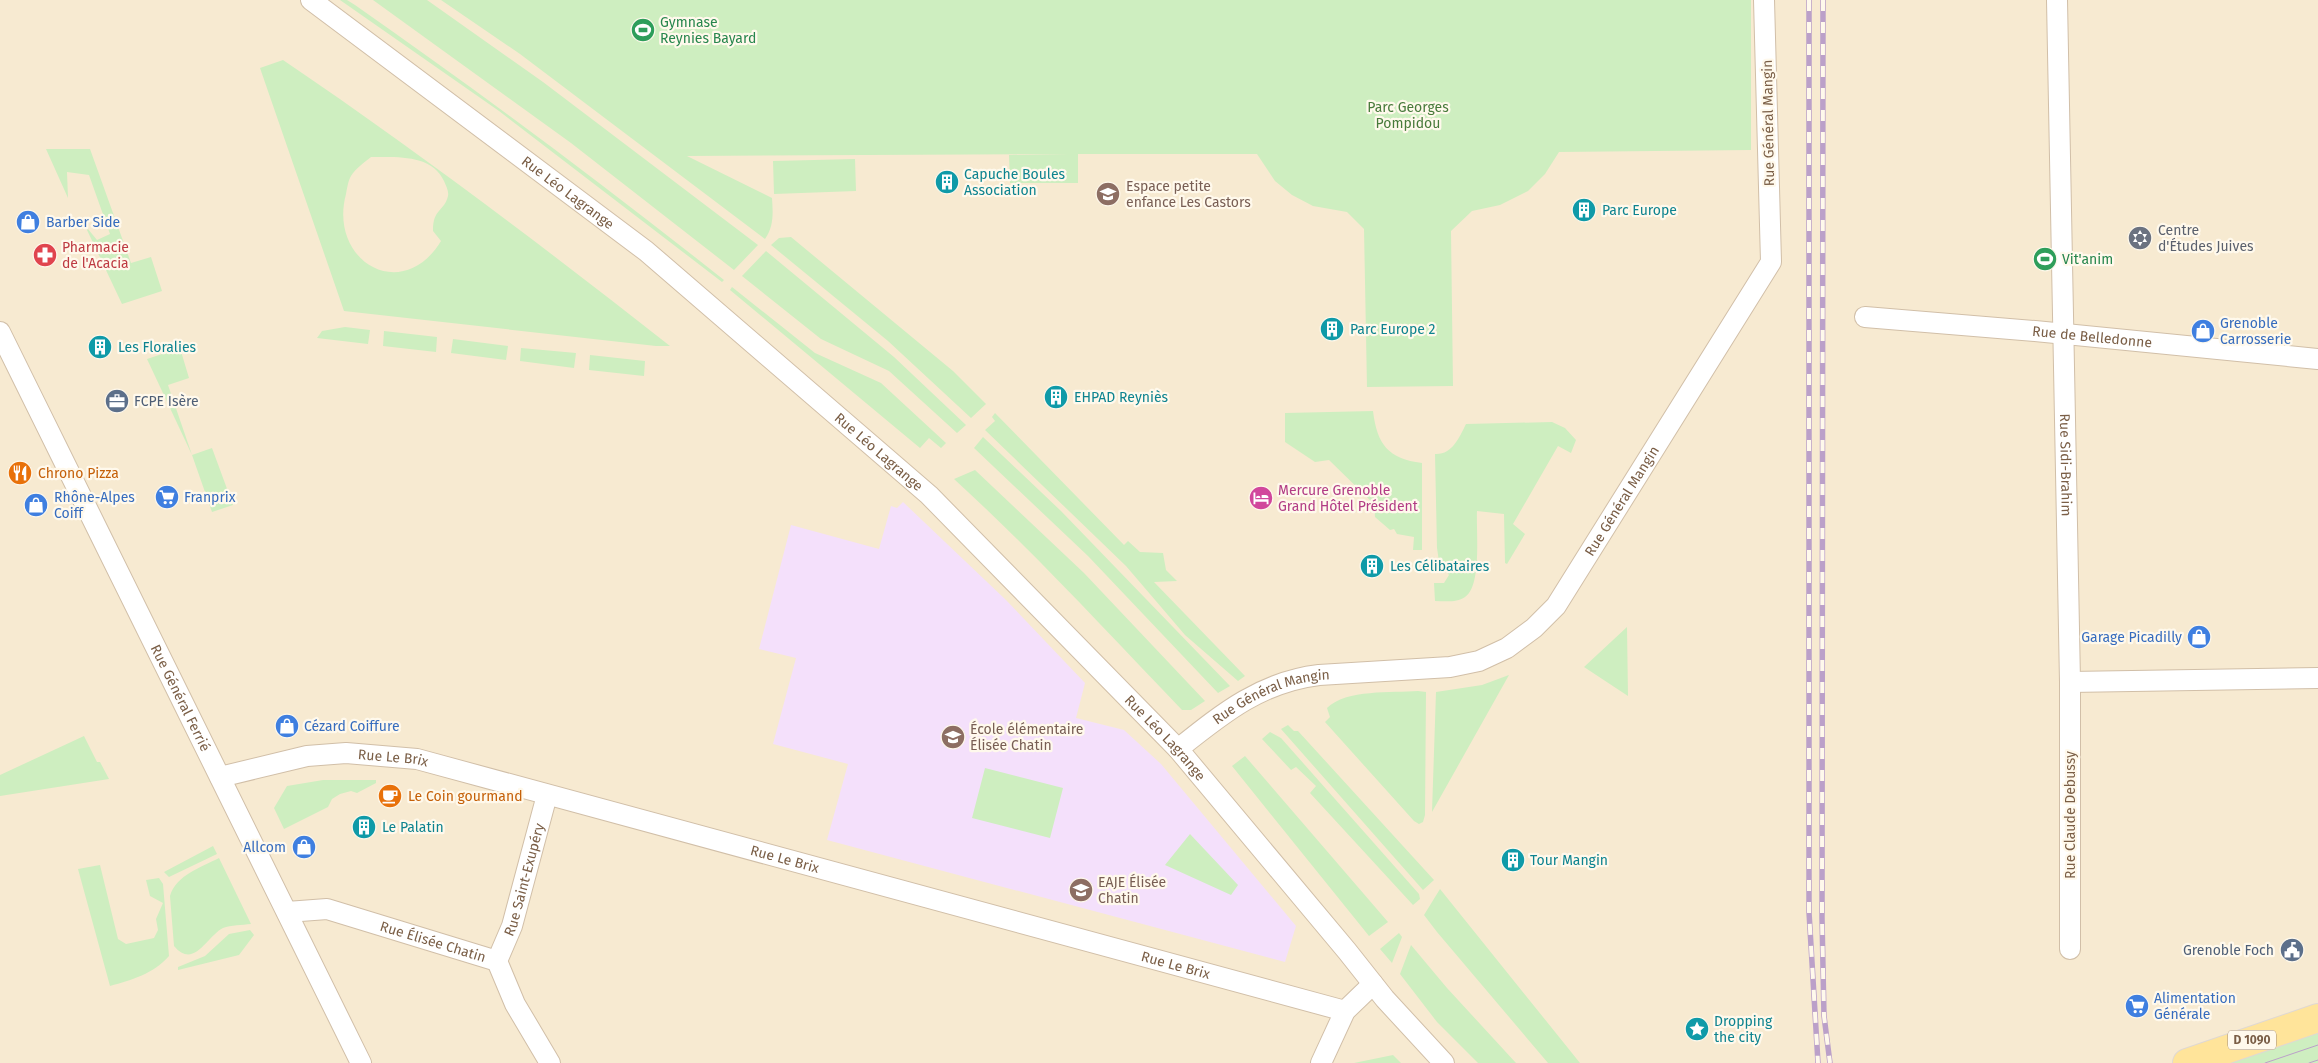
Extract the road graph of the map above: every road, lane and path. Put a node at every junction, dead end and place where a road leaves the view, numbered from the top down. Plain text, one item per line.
1 (311, 0) edge
2 (1764, 0) edge
3 (2057, 0) edge
4 (1864, 317) dead end
5 (0, 332) edge
6 (2062, 334) junction
7 (2318, 359) edge
8 (2318, 678) edge
9 (2070, 682) junction
10 (1178, 749) junction
11 (220, 777) junction
12 (547, 795) junction
13 (287, 912) junction
14 (2070, 949) dead end
15 (497, 961) junction
16 (1373, 984) junction
17 (1345, 1011) junction
18 (2318, 1018) edge
19 (1323, 1057) edge
20 (361, 1063) edge
21 (550, 1063) edge
22 (1444, 1063) edge
23 (2187, 1063) edge

1 - 10 street, Rue Léo Lagrange
2 - 10 street, Rue Général Mangin
3 - 6 street, Rue Sidi-Brahim
4 - 6 street, Rue de Belledonne
5 - 11 street, Rue Général Ferrié
6 - 7 street, Rue de Belledonne
6 - 9 street, Rue Sidi-Brahim
8 - 9 street
9 - 14 street, Rue Claude Debussy
10 - 16 street, Rue Léo Lagrange
11 - 12 street, Rue Le Brix
11 - 13 street, Rue Général Ferrié
12 - 15 street, Rue Saint-Exupéry
12 - 17 street, Rue Le Brix
13 - 15 street, Rue Élisée Chatin
13 - 20 street, Rue Général Ferrié
15 - 21 street, Rue Élisée Chatin
16 - 17 street
16 - 22 street, Rue Léo Lagrange
17 - 19 street
18 - 23 main road, D 1090

